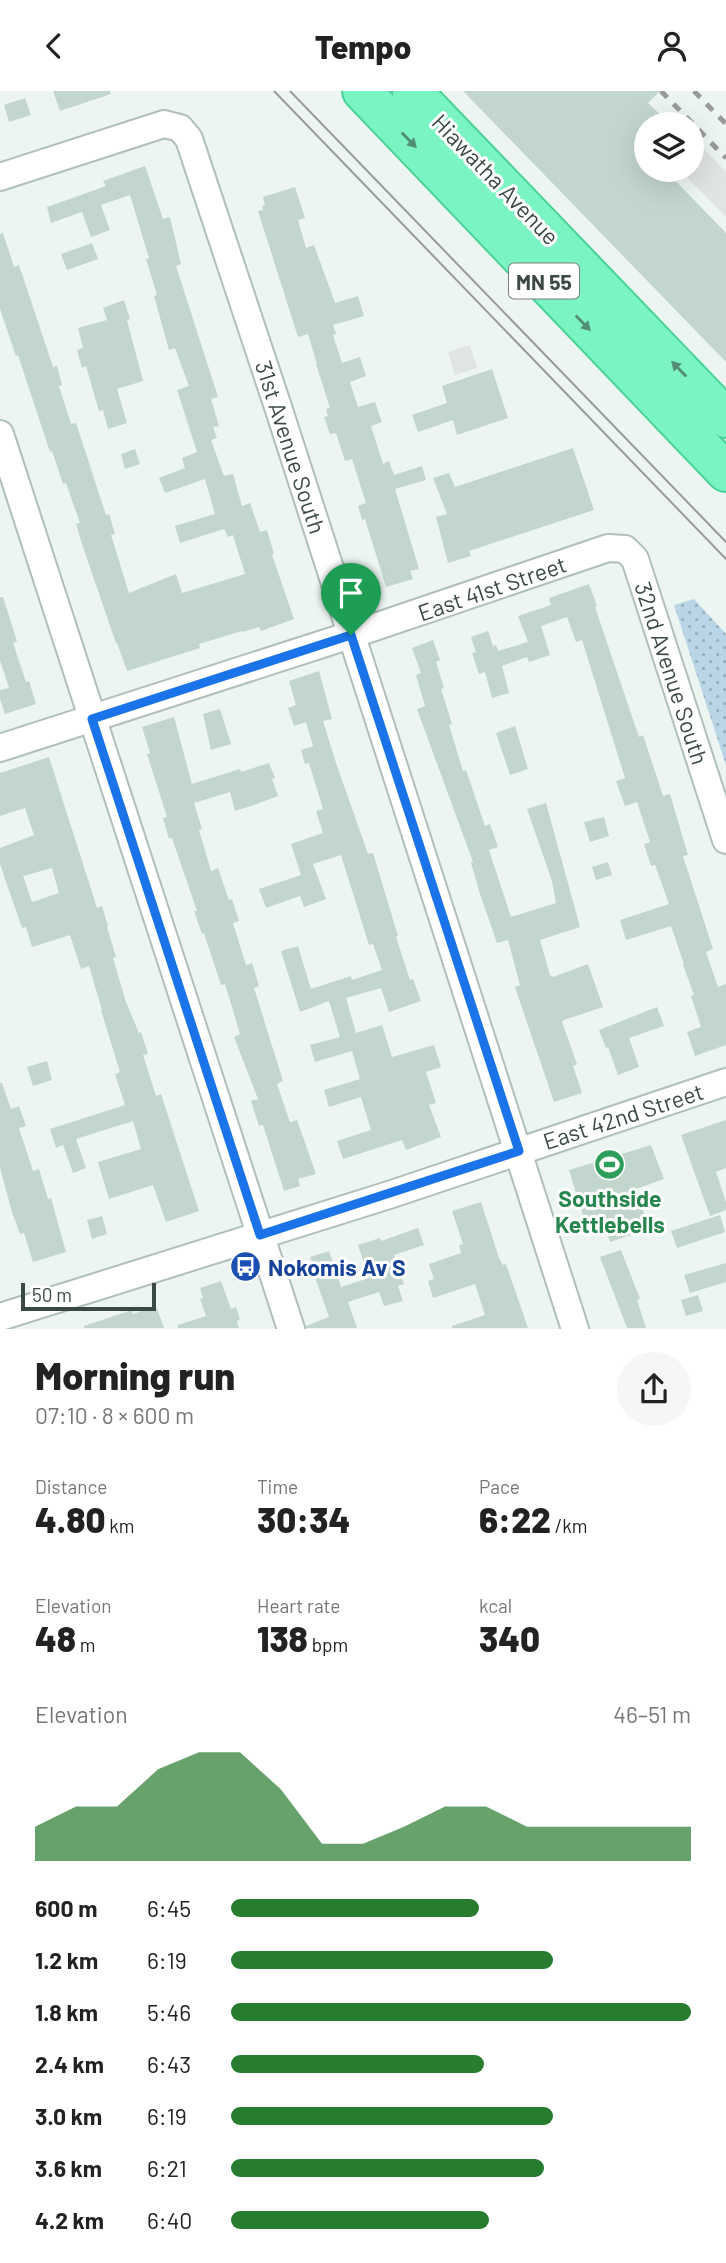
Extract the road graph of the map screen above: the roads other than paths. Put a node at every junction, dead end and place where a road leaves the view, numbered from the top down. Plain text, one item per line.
1 (362, 91) edge
2 (412, 91) edge
3 (0, 177) edge
4 (726, 418) edge
5 (0, 435) edge
6 (726, 472) edge
7 (625, 549) joint
8 (351, 635) junction
9 (92, 719) junction
10 (0, 748) edge
11 (726, 840) edge
12 (726, 1082) edge
13 (519, 1151) junction
14 (260, 1235) junction
15 (2, 1318) edge
16 (290, 1328) edge
17 (575, 1328) edge

1 -> 6 highway, Hiawatha Avenue / MN 55
4 -> 2 highway, Hiawatha Avenue / MN 55
3 - 8 street, 31st Avenue South
5 - 9 street
7 - 8 street, East 41st Street
7 - 11 street, 32nd Avenue South
8 - 9 street, East 41st Street
8 - 13 street, 31st Avenue South
9 - 10 street, East 41st Street
9 - 14 street
12 - 13 street, East 42nd Street
13 - 14 street, East 42nd Street
13 - 17 street, 31st Avenue South
14 - 15 street, East 42nd Street
14 - 16 street

